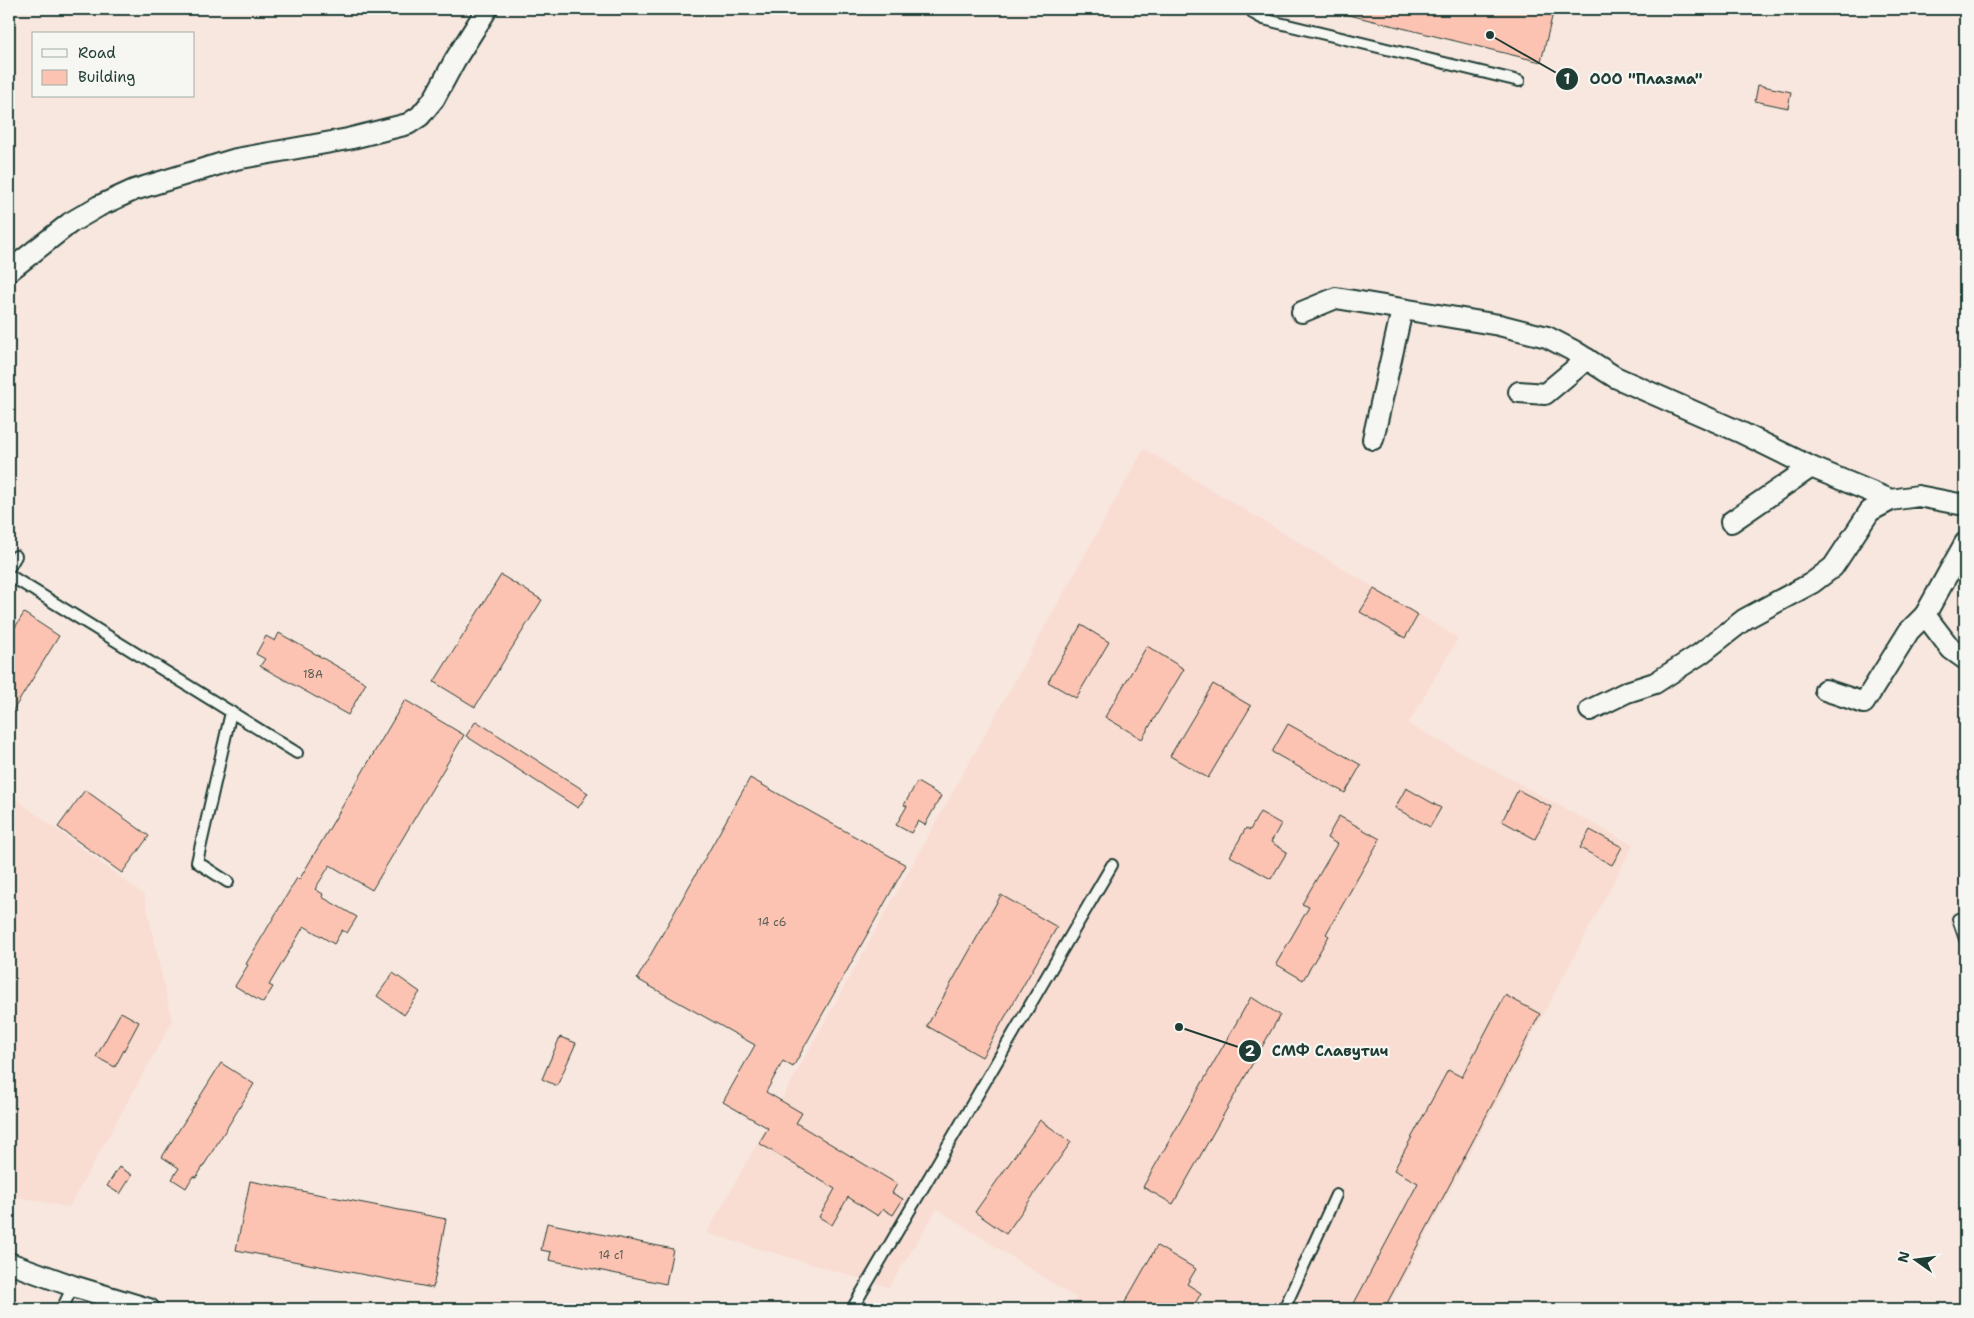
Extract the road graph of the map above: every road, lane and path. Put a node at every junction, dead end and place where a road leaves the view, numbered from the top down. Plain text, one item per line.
1 (486, 9) edge
2 (1250, 9) edge
3 (1519, 81) dead end
4 (9, 271) edge
5 (1402, 310) junction
6 (1302, 312) dead end
7 (1587, 360) junction
8 (1519, 392) dead end
9 (1373, 439) dead end
10 (1811, 467) junction
11 (1891, 500) junction
12 (1965, 503) edge
13 (1731, 522) dead end
14 (1965, 543) edge
15 (16, 556) dead end
16 (9, 568) edge
17 (9, 575) edge
18 (1925, 615) junction
19 (1965, 659) edge
20 (1825, 690) dead end
21 (1590, 710) dead end
22 (231, 712) junction
23 (297, 753) dead end
24 (1112, 865) dead end
25 (228, 882) dead end
26 (1958, 919) dead end
27 (1965, 939) edge
28 (1336, 1195) dead end
29 (9, 1263) edge
30 (73, 1286) junction
31 (62, 1309) edge
32 (149, 1309) edge
33 (852, 1309) edge
34 (1284, 1309) edge

1 - 4 street
2 - 3 lane
5 - 6 street
5 - 7 street
5 - 9 street
7 - 8 street
7 - 10 street
10 - 11 street
10 - 13 street
11 - 12 street
11 - 21 street
14 - 18 street
15 - 16 lane
17 - 22 lane
18 - 19 street
18 - 20 street
22 - 23 lane
22 - 25 lane
24 - 33 lane
26 - 27 lane
28 - 34 lane
29 - 30 street
30 - 31 lane
30 - 32 street

